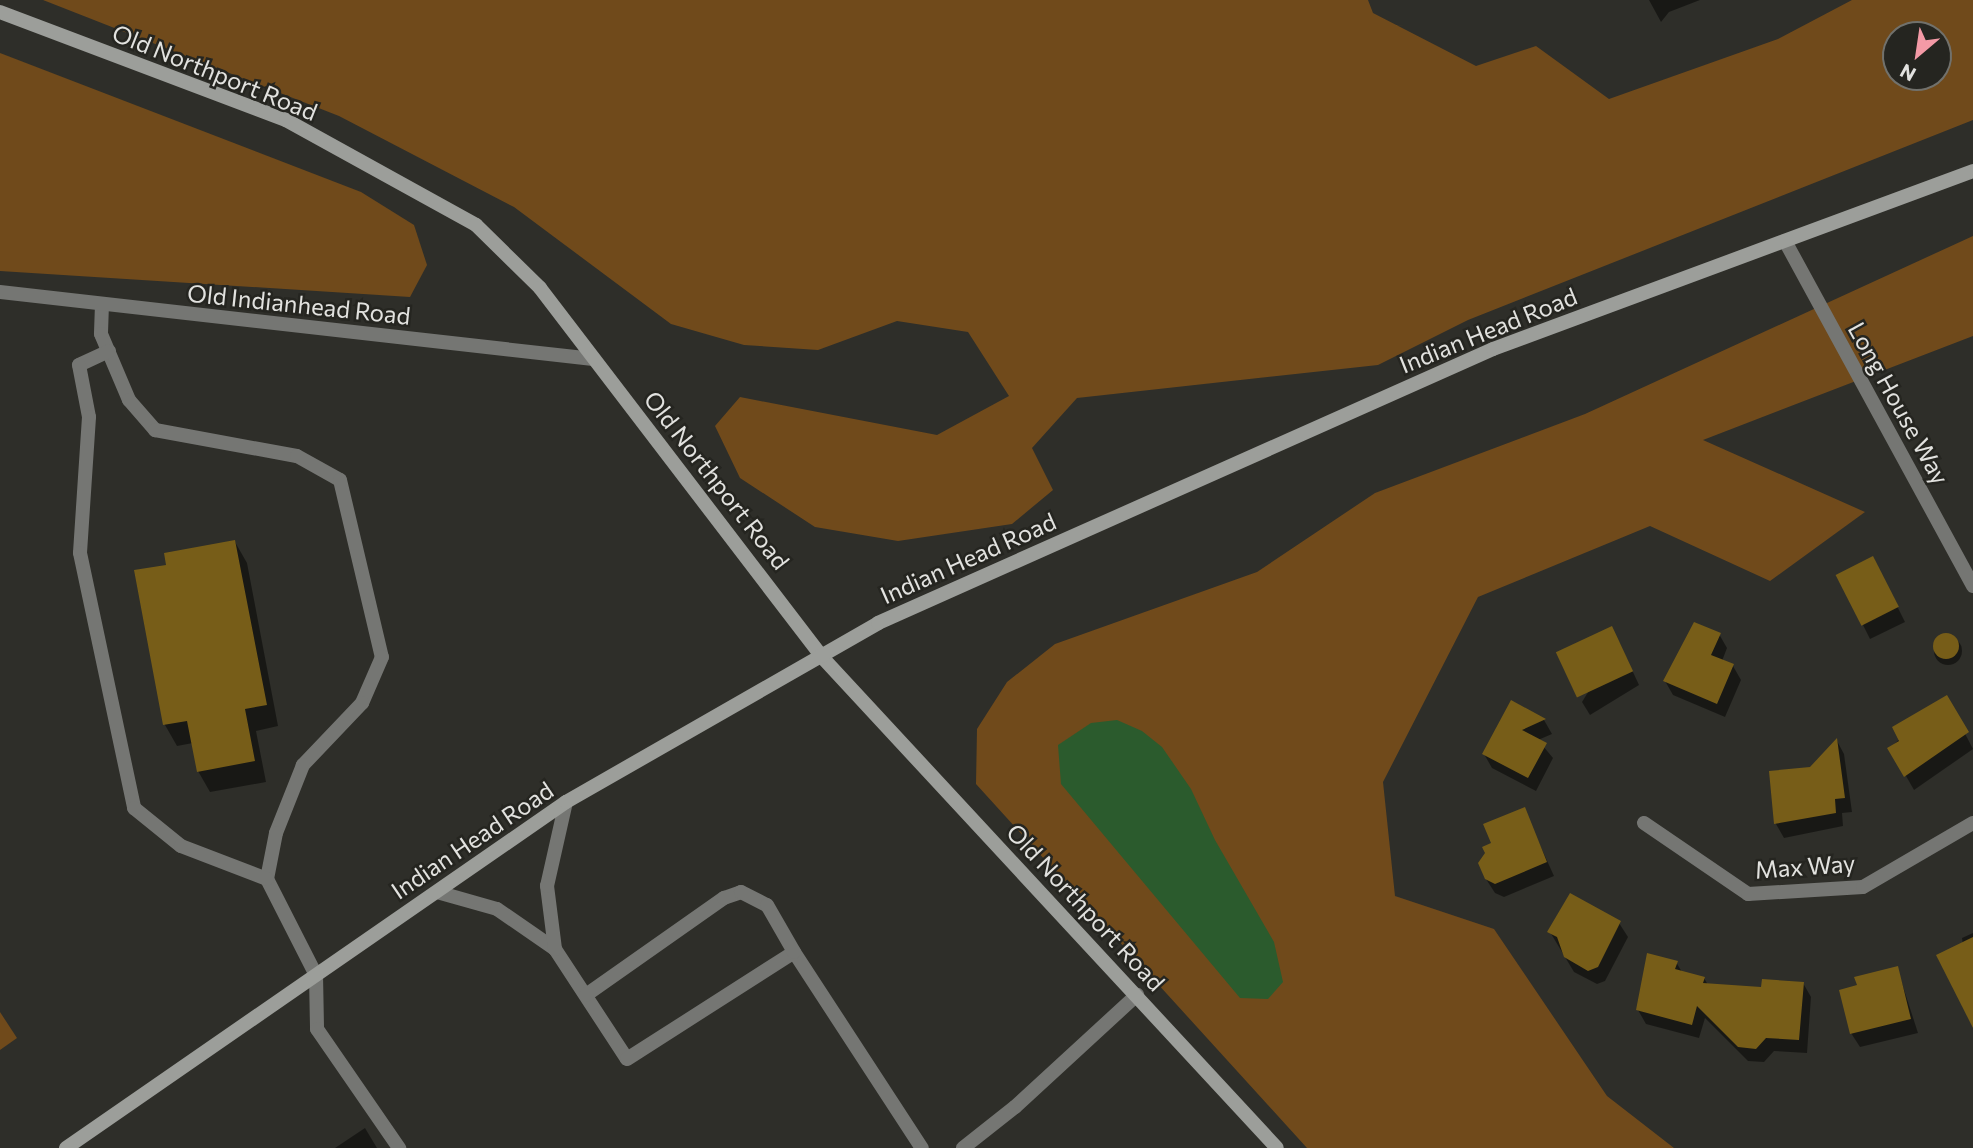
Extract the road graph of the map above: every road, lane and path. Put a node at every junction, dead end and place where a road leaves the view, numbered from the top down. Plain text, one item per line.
1 (0, 12) edge
2 (1973, 171) edge
3 (1785, 241) junction
4 (0, 292) edge
5 (102, 304) junction
6 (109, 351) junction
7 (593, 359) junction
8 (1972, 583) edge
9 (822, 657) junction
10 (566, 802) junction
11 (1644, 823) dead end
12 (1973, 823) edge
13 (267, 879) junction
14 (436, 892) junction
15 (555, 949) junction
16 (794, 952) junction
17 (316, 975) junction
18 (586, 995) junction
19 (1137, 995) junction
20 (66, 1148) edge
21 (399, 1148) edge
22 (922, 1148) edge
23 (963, 1148) edge
24 (1277, 1148) edge

1 - 7 main road, Old Northport Road
2 - 3 main road, Indian Head Road
3 - 8 street, Long House Way
3 - 9 main road, Indian Head Road
4 - 5 street, Old Indianhead Road
5 - 6 street
5 - 7 street, Old Indianhead Road
6 - 13 street
6 - 13 street
7 - 9 main road, Old Northport Road
9 - 10 main road, Indian Head Road
9 - 19 main road, Old Northport Road
10 - 14 main road, Indian Head Road
10 - 15 street
11 - 12 street, Max Way
13 - 17 street
14 - 15 street
14 - 17 main road, Indian Head Road
15 - 18 street
16 - 18 street
16 - 18 street
16 - 22 street
17 - 20 main road, Indian Head Road
17 - 21 street
19 - 23 street
19 - 24 main road, Old Northport Road

